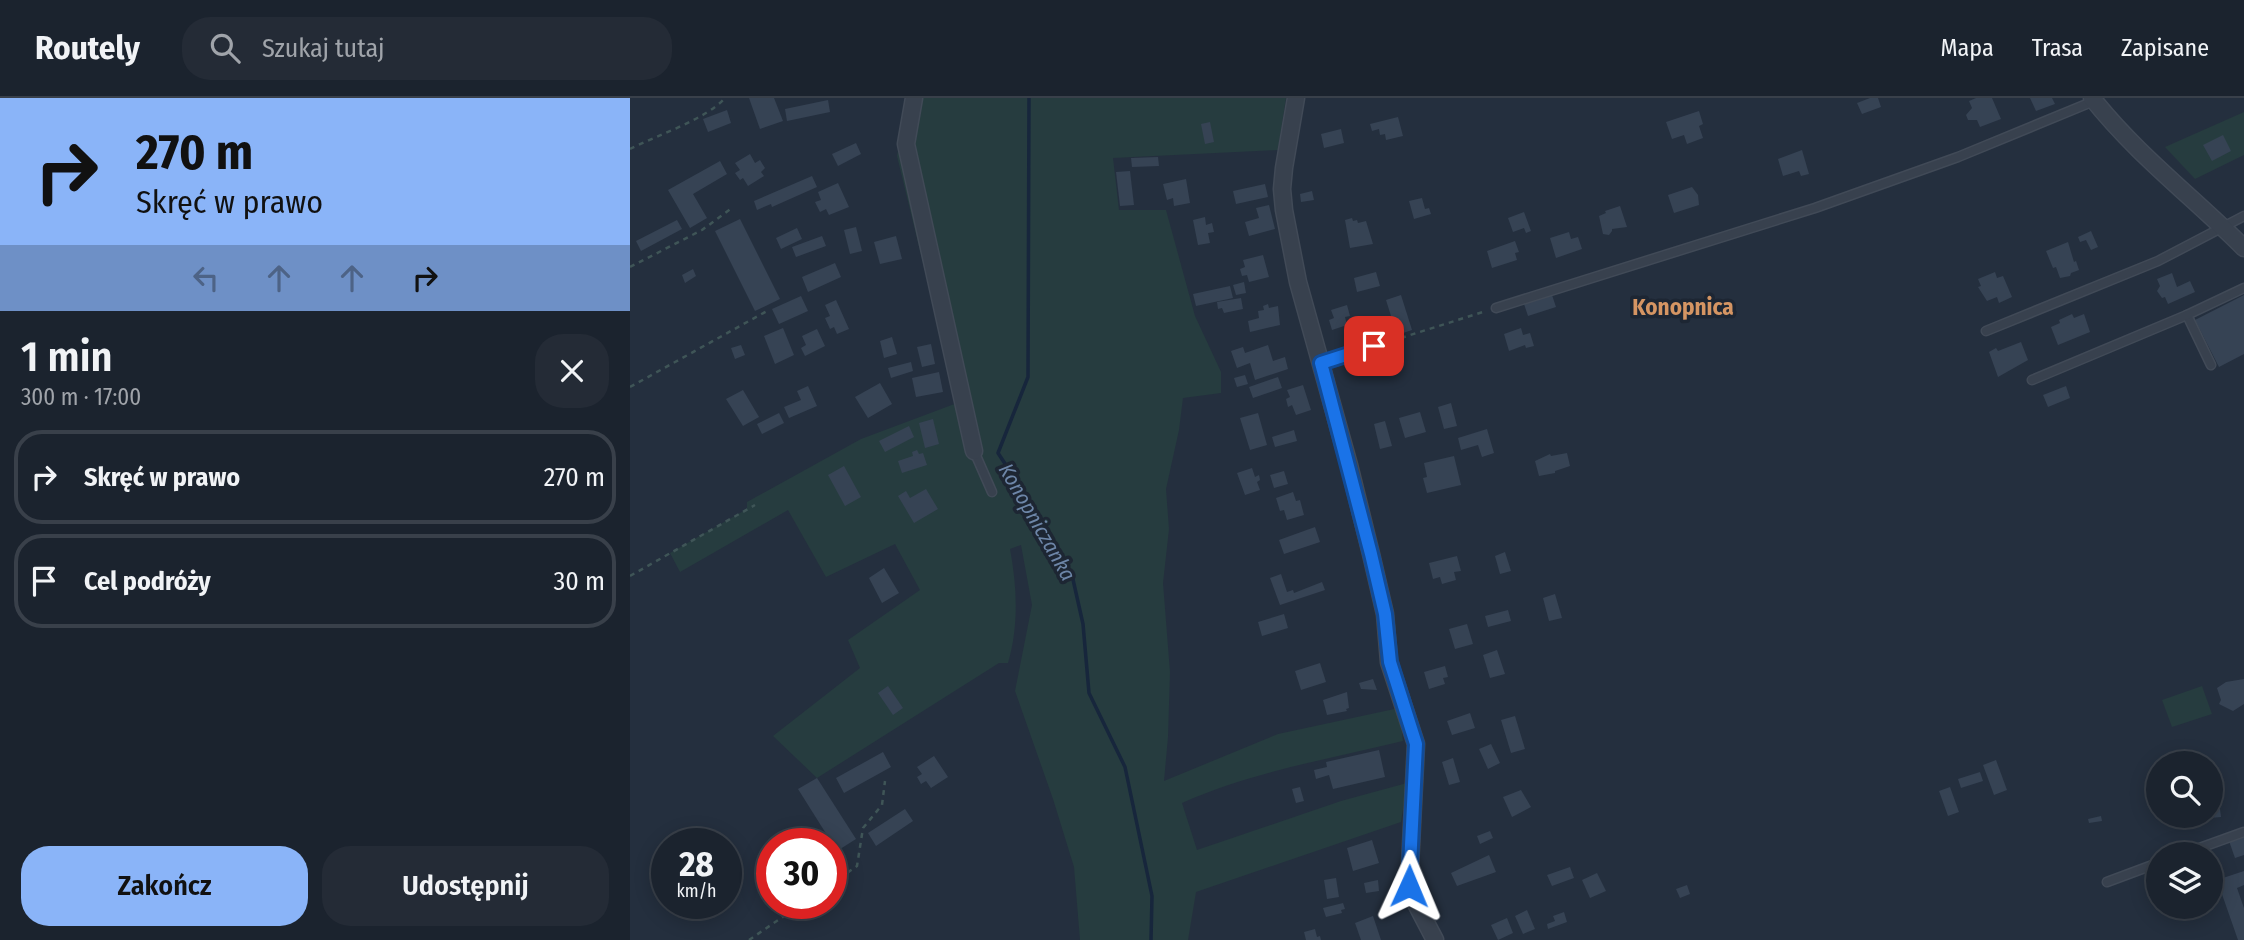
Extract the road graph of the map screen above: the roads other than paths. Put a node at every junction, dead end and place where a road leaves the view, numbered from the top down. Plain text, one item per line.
1 (914, 98) edge
2 (1296, 98) edge
3 (2093, 99) edge
4 (2244, 216) edge
5 (2223, 227) junction
6 (2244, 248) edge
7 (2244, 288) edge
8 (1496, 308) road end
9 (2187, 315) junction
10 (1986, 331) dead end
11 (1374, 346) road end
12 (1321, 363) junction
13 (2211, 365) dead end
14 (2032, 380) dead end
15 (974, 451) joint
16 (992, 492) dead end
17 (2244, 832) edge
18 (2216, 842) edge
19 (2146, 867) edge
20 (2107, 881) dead end
21 (1435, 940) edge

1 - 15 street
2 - 12 street
3 - 5 street
3 - 8 lane
4 - 5 lane
5 - 6 street
5 - 10 lane
7 - 9 lane
9 - 13 lane
9 - 14 lane
11 - 12 lane
12 - 21 street
15 - 16 lane
17 - 18 lane
19 - 20 lane

